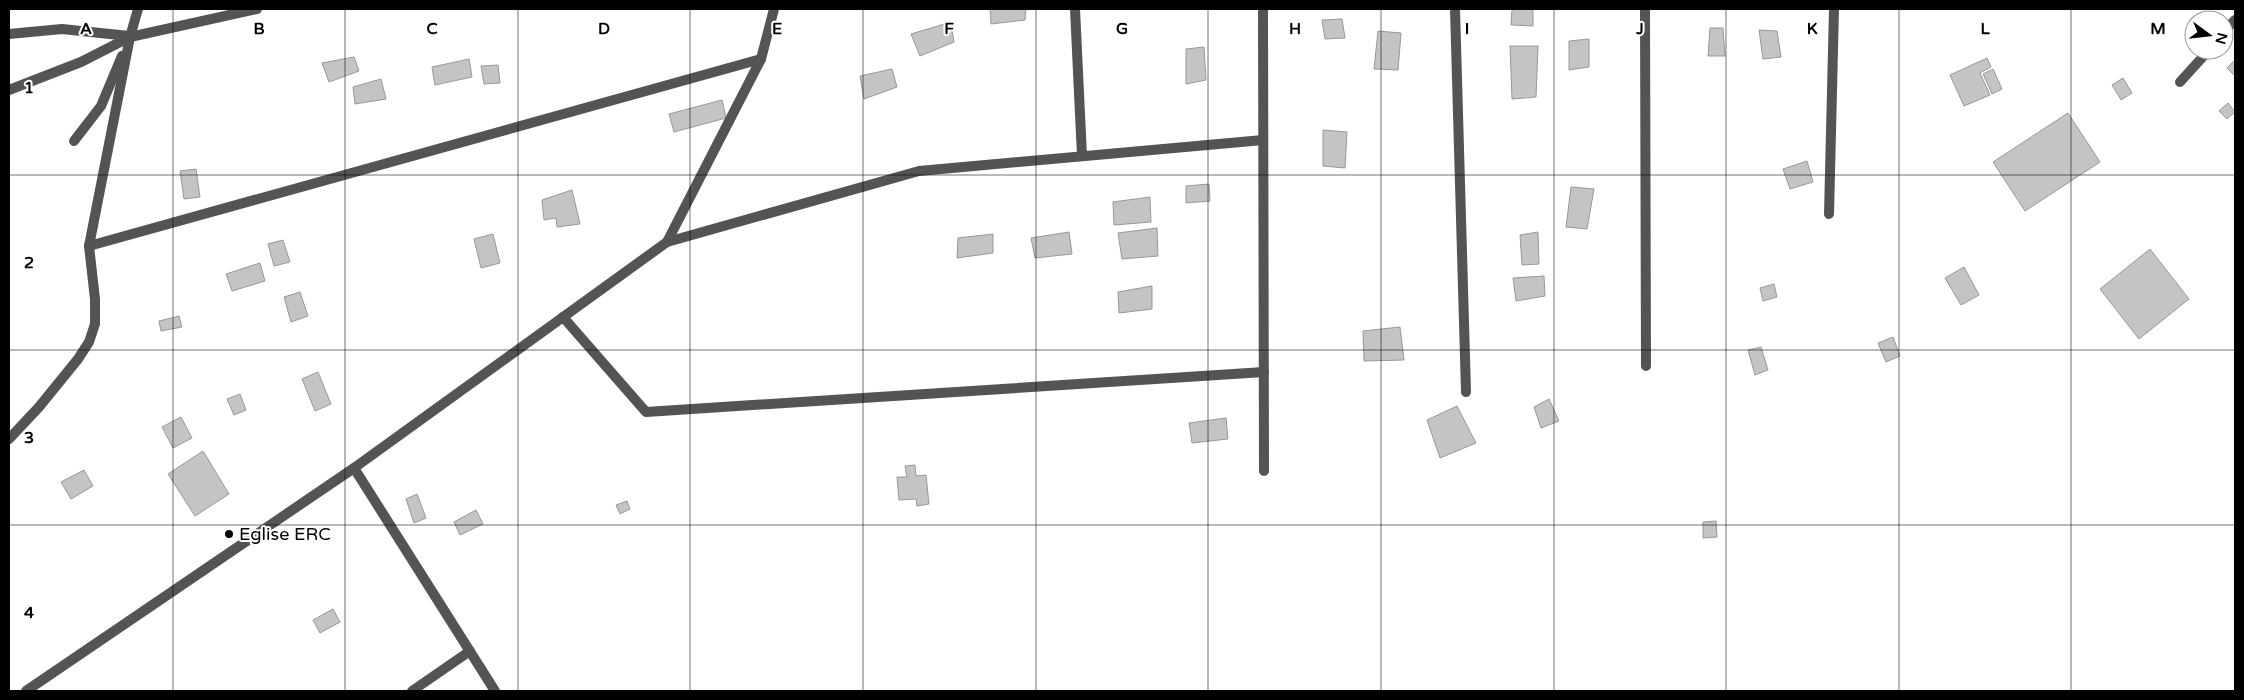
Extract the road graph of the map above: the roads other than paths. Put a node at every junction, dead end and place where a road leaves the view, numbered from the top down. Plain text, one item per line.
1 (138, 9) edge
2 (257, 9) edge
3 (774, 9) edge
4 (1075, 9) edge
5 (1263, 9) edge
6 (1454, 9) edge
7 (1645, 9) edge
8 (1834, 9) edge
9 (9, 34) edge
10 (130, 37) junction
11 (761, 59) junction
12 (2200, 60) edge
13 (9, 79) edge
14 (26, 82) junction
15 (2180, 82) dead end
16 (9, 90) edge
17 (1263, 140) junction
18 (74, 141) dead end
19 (1082, 156) junction
20 (1829, 214) dead end
21 (667, 242) junction
22 (89, 246) junction
23 (563, 316) junction
24 (1646, 366) dead end
25 (1264, 372) junction
26 (1466, 392) dead end
27 (9, 439) edge
28 (354, 468) junction
29 (1264, 471) dead end
30 (470, 651) junction
31 (26, 691) edge
32 (412, 691) edge
33 (495, 691) edge

1 - 10 street
2 - 10 street
3 - 11 street
4 - 19 street
5 - 17 street
6 - 26 street
7 - 24 street
8 - 20 street
9 - 10 street
10 - 14 street
10 - 18 street
10 - 22 street
11 - 21 street
11 - 22 street
12 - 15 street
13 - 14 street
14 - 16 street
17 - 19 street
17 - 25 street
19 - 21 street
21 - 23 street
22 - 27 street
23 - 25 street
23 - 28 street
25 - 29 street
28 - 30 street
28 - 31 street
30 - 32 street
30 - 33 street

